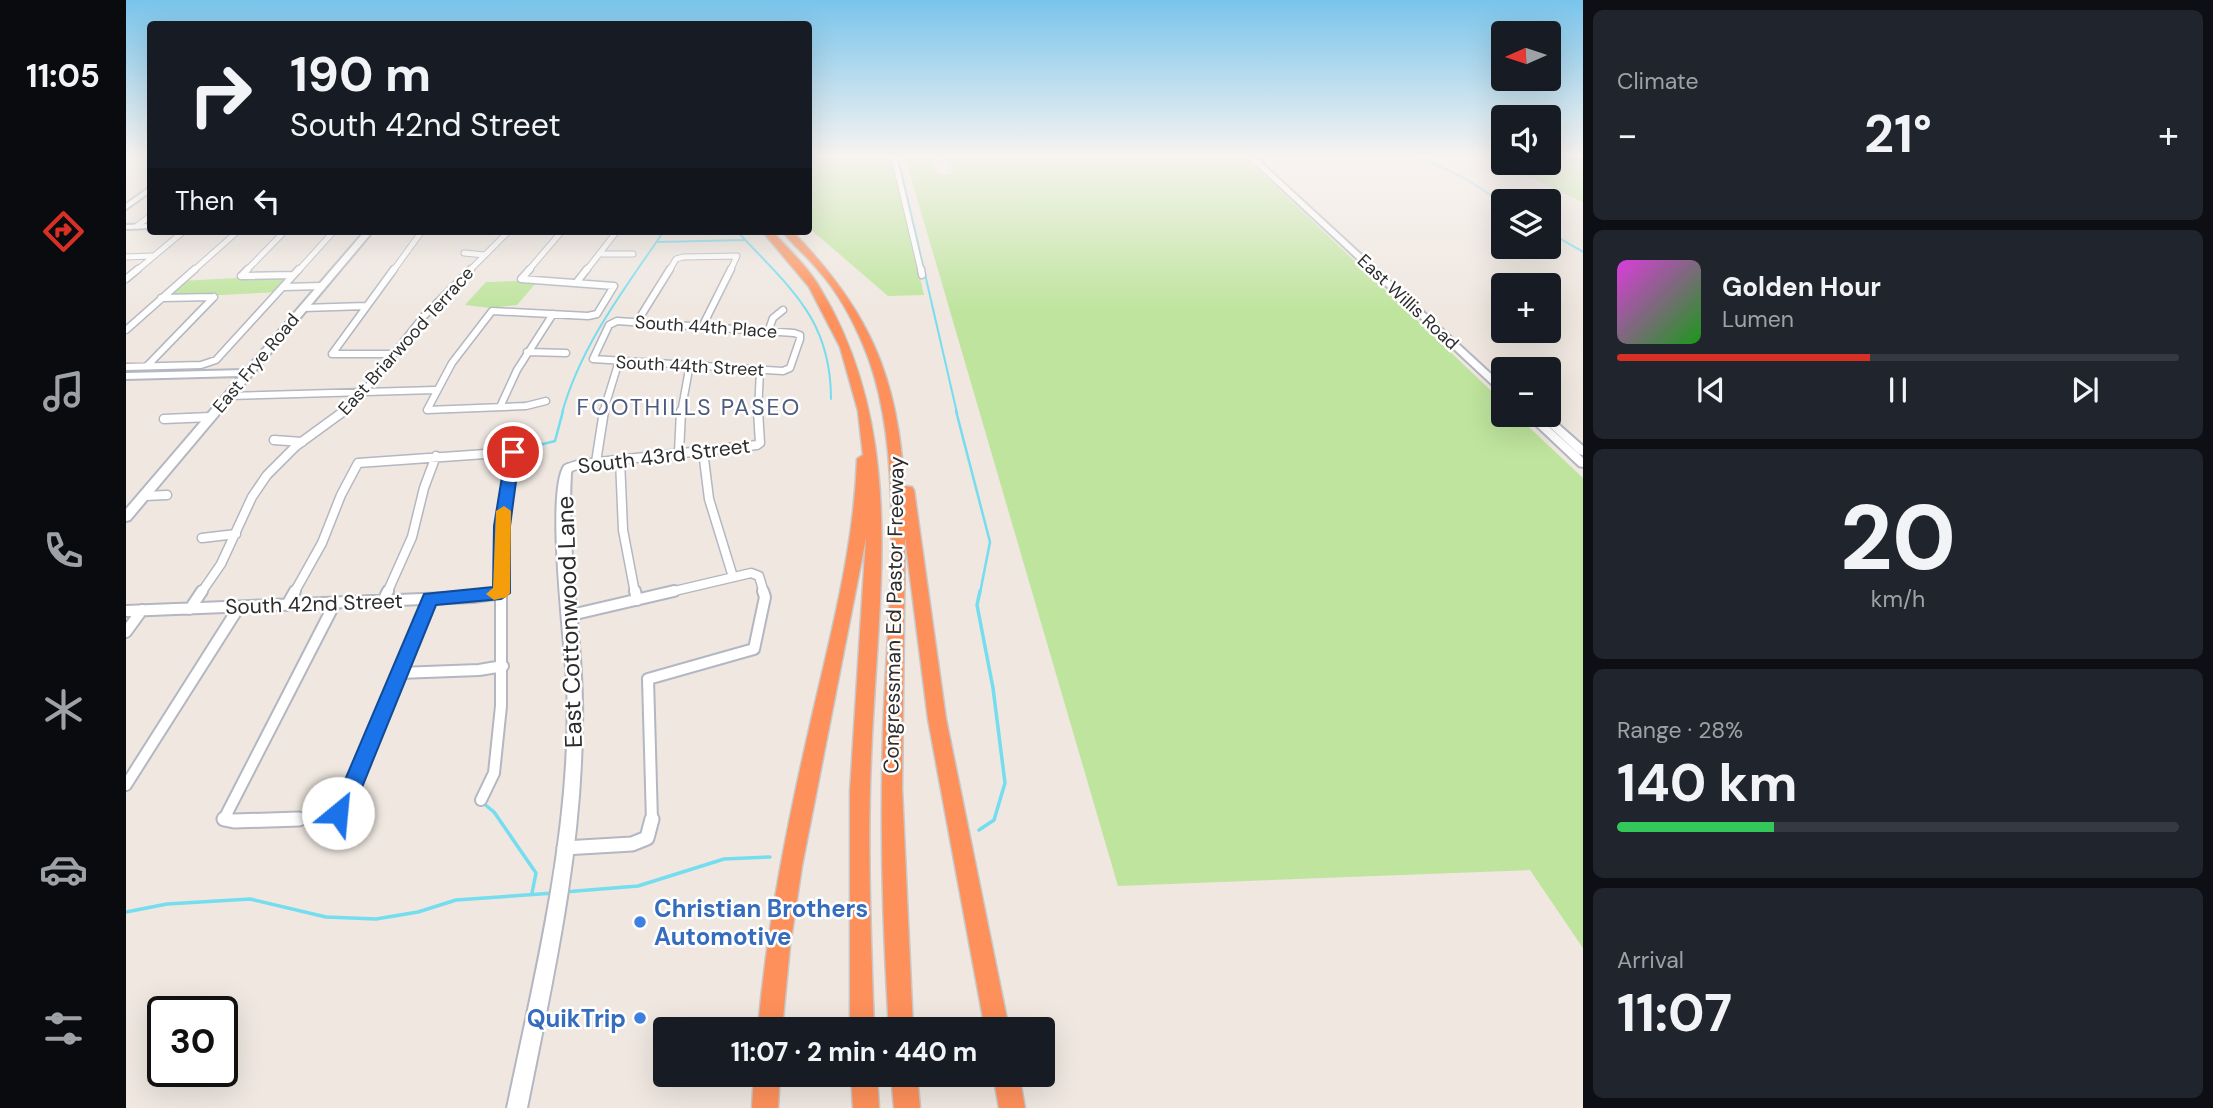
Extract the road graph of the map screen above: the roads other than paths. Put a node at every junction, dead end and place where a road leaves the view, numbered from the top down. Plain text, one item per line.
1 (906, 209) edge
2 (1307, 209) edge
3 (1317, 209) edge
4 (147, 218) edge
5 (136, 226) junction
6 (147, 226) edge
7 (126, 227) edge
8 (179, 235) edge
9 (233, 235) edge
10 (281, 235) edge
11 (330, 235) edge
12 (366, 235) edge
13 (419, 235) edge
14 (505, 235) edge
15 (559, 235) edge
16 (614, 235) edge
17 (771, 235) edge
18 (791, 235) edge
19 (464, 253) dead end
20 (599, 254) junction
21 (633, 254) dead end
22 (485, 255) junction
23 (153, 256) junction
24 (126, 257) edge
25 (293, 275) junction
26 (922, 275) dead end
27 (126, 279) edge
28 (576, 283) junction
29 (324, 284) junction
30 (284, 285) junction
31 (1409, 293) junction
32 (1399, 294) junction
33 (161, 298) junction
34 (366, 306) junction
35 (303, 308) junction
36 (783, 310) dead end
37 (553, 314) junction
38 (637, 322) junction
39 (702, 327) junction
40 (126, 330) edge
41 (768, 332) junction
42 (527, 352) junction
43 (566, 353) dead end
44 (392, 354) junction
45 (593, 359) joint
46 (619, 361) junction
47 (690, 364) junction
48 (147, 366) junction
49 (1491, 368) edge
50 (760, 370) junction
51 (787, 370) joint
52 (248, 373) junction
53 (126, 374) edge
54 (1491, 379) edge
55 (435, 390) junction
56 (364, 392) junction
57 (862, 393) junction
58 (228, 396) junction
59 (546, 401) dead end
60 (500, 407) junction
61 (211, 417) junction
62 (164, 419) dead end
63 (1543, 427) edge
64 (1555, 427) edge
65 (274, 440) dead end
66 (302, 442) junction
67 (895, 444) junction
68 (704, 451) junction
69 (513, 452) joint
70 (1583, 452) edge
71 (679, 453) junction
72 (436, 456) junction
73 (620, 460) junction
74 (596, 462) junction
75 (358, 463) joint
76 (1583, 464) edge
77 (568, 468) joint
78 (167, 495) dead end
79 (144, 496) junction
80 (126, 517) edge
81 (236, 534) junction
82 (202, 538) dead end
83 (733, 577) junction
84 (501, 593) junction
85 (430, 599) junction
86 (637, 600) junction
87 (383, 601) junction
88 (335, 603) junction
89 (287, 605) junction
90 (239, 607) junction
91 (190, 609) junction
92 (142, 610) junction
93 (126, 611) edge
94 (571, 615) junction
95 (126, 632) edge
96 (503, 666) junction
97 (399, 673) junction
98 (126, 785) edge
99 (481, 800) dead end
100 (564, 848) junction
101 (560, 880) joint
102 (556, 904) joint
103 (771, 1017) edge
104 (862, 1017) edge
105 (900, 1017) edge
106 (995, 1017) edge
107 (766, 1087) edge
108 (865, 1087) edge
109 (905, 1087) edge
110 (1008, 1087) edge
111 (517, 1108) edge
112 (765, 1108) edge
113 (866, 1108) edge
114 (907, 1108) edge
115 (1012, 1108) edge

1 - 26 street
2 - 32 street, East Willis Road
3 - 31 main road, East Willis Road
4 - 5 street
5 - 6 street
5 - 7 street
8 - 23 street
9 - 33 street
10 - 25 street
11 - 25 street
12 - 29 street, East Frye Road
13 - 34 street
14 - 22 street, East Briarwood Terrace
15 - 28 street
16 - 20 street
17 - 57 highway, Congressman Ed Pastor Freeway
18 - 67 highway, Congressman Ed Pastor Freeway
19 - 22 street
20 - 21 street
20 - 28 street
22 - 44 street, East Briarwood Terrace
23 - 24 street
23 - 27 street
25 - 30 street
28 - 37 street
29 - 30 street
29 - 35 street, East Frye Road
30 - 48 street
31 - 32 street
31 - 49 main road, East Willis Road
32 - 54 street, East Willis Road
33 - 40 street
33 - 48 street
34 - 35 street
34 - 44 street
35 - 52 street, East Frye Road
36 - 41 street
37 - 42 street
37 - 55 street
38 - 39 street, South 44th Place
38 - 39 street
38 - 45 street, South 44th Place
39 - 41 street, South 44th Place
41 - 51 street, South 44th Place
42 - 43 street
42 - 60 street
44 - 56 street, East Briarwood Terrace
45 - 46 street, South 44th Street
46 - 47 street, South 44th Street
46 - 74 street
47 - 50 street, South 44th Street
47 - 71 street
48 - 53 street
50 - 51 street, South 44th Street
50 - 68 street, South 43rd Street
52 - 53 street
52 - 58 street, East Frye Road
55 - 56 street
55 - 60 street
56 - 58 street
56 - 66 street, East Briarwood Terrace
57 - 103 highway
57 - 104 highway, Congressman Ed Pastor Freeway
58 - 61 street, East Frye Road
59 - 60 street
61 - 62 street
61 - 79 street, East Frye Road
63 - 76 street
64 - 70 street
65 - 66 street
66 - 81 street, East Briarwood Terrace
67 - 105 highway, Congressman Ed Pastor Freeway
67 - 106 highway
68 - 71 street, South 43rd Street
68 - 83 street
69 - 72 street
69 - 84 street
71 - 73 street, South 43rd Street
72 - 75 street
72 - 87 street
73 - 74 street, South 43rd Street
73 - 86 street
74 - 77 street, South 43rd Street
75 - 89 street
77 - 94 street, East Cottonwood Lane
78 - 79 street
79 - 80 street, East Frye Road
81 - 82 street
81 - 91 street, East Briarwood Terrace
83 - 86 street
83 - 100 street
84 - 85 street, South 42nd Street
84 - 96 street
85 - 87 street, South 42nd Street
85 - 97 street
86 - 94 street
87 - 88 street, South 42nd Street
88 - 89 street, South 42nd Street
88 - 97 street
89 - 90 street, South 42nd Street
90 - 91 street, South 42nd Street
90 - 98 street
91 - 92 street, South 42nd Street
92 - 93 street, South 42nd Street
92 - 95 street
94 - 100 street, East Cottonwood Lane
96 - 97 street
96 - 99 street
100 - 101 street, East Cottonwood Lane
101 - 102 main road, East Cottonwood Lane
102 - 111 street, East Cottonwood Lane
107 - 112 highway
108 - 113 highway
109 - 114 highway
110 - 115 highway

